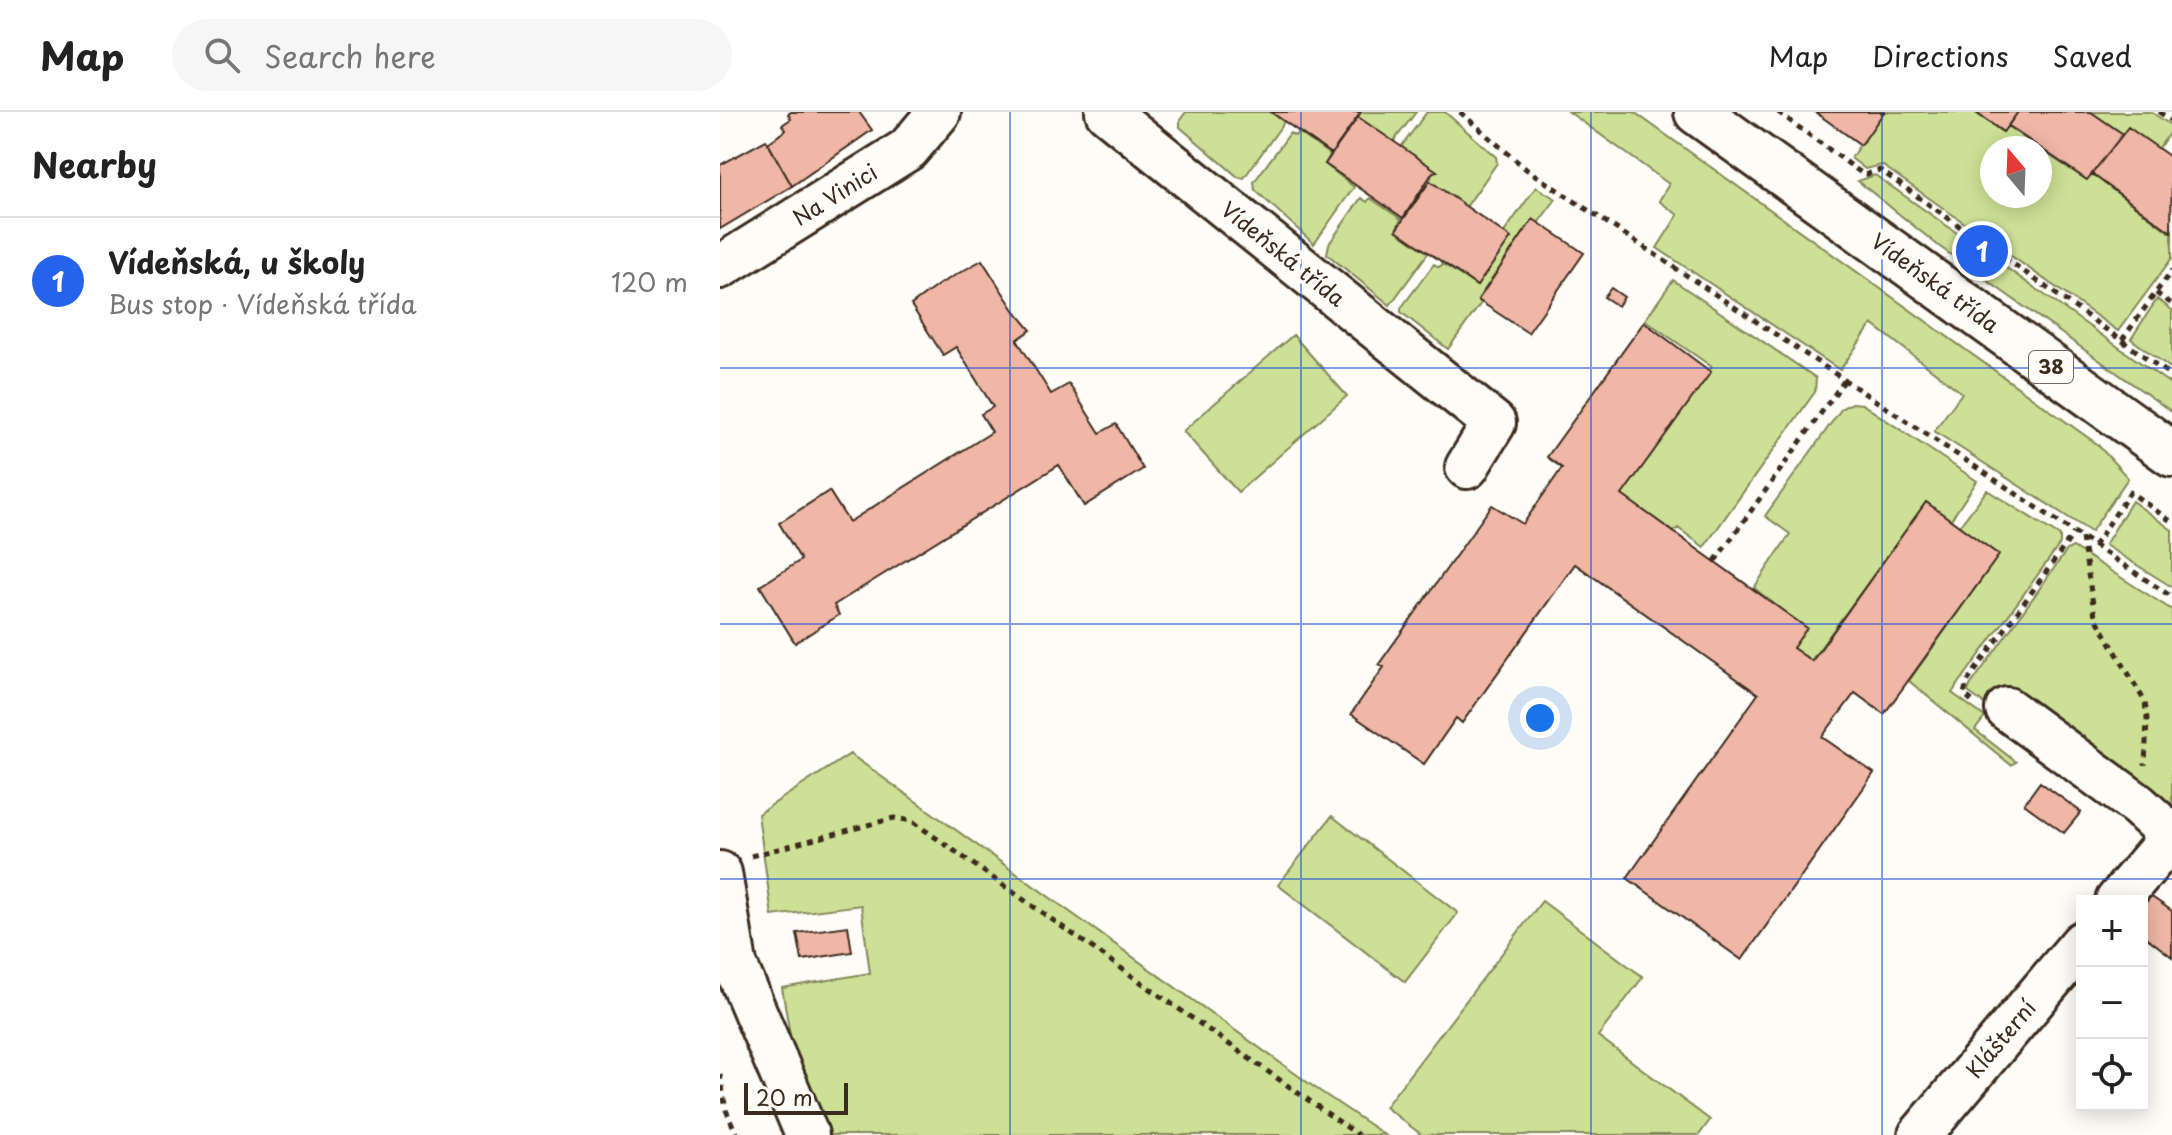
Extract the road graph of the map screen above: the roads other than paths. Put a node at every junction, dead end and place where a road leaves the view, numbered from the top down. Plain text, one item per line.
1 (939, 112) edge
2 (1107, 112) edge
3 (1697, 112) edge
4 (720, 267) edge
5 (2172, 454) edge
6 (1467, 467) dead end
7 (2007, 709) dead end
8 (2172, 836) edge
9 (727, 873) edge
10 (2122, 895) edge
11 (2076, 950) edge
12 (807, 1135) edge
13 (1920, 1135) edge

1 - 4 street, Na Vinici
2 - 6 street, Vídeňská třída
3 - 5 main road, Vídeňská třída / 38
7 - 8 street
8 - 10 street
9 - 12 street
11 - 13 street, Klášterní

